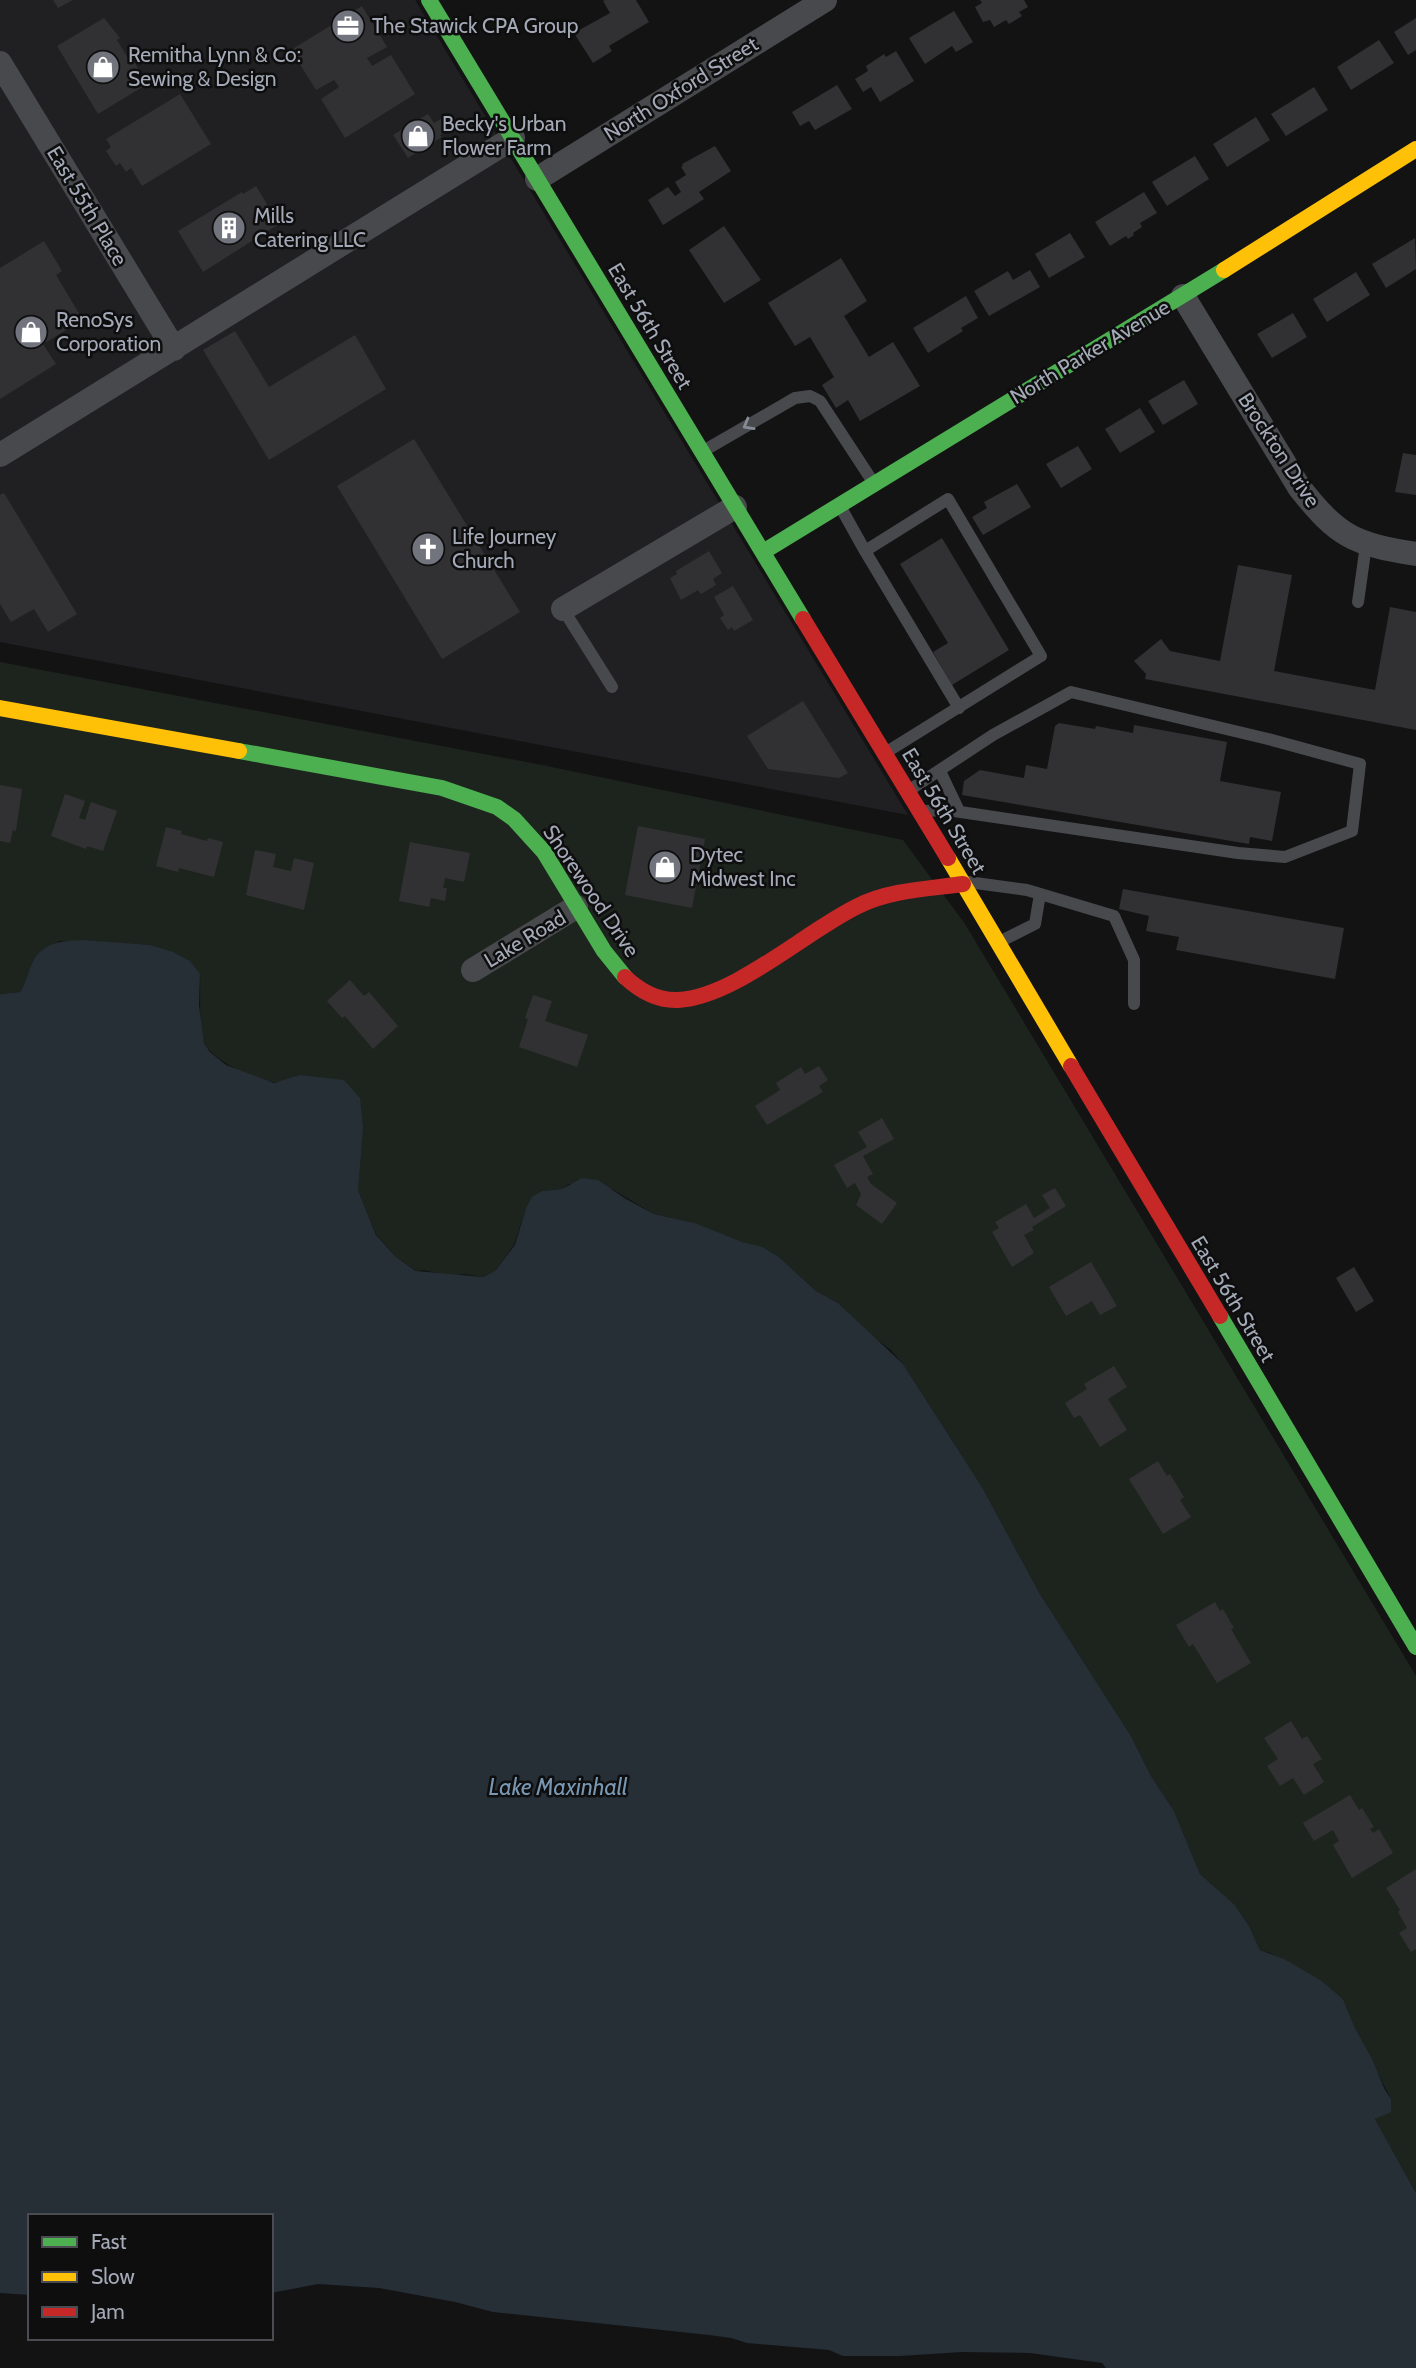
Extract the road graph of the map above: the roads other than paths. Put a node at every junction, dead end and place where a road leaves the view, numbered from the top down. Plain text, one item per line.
1 (429, 0) edge
2 (825, 0) edge
3 (0, 63) edge
4 (513, 138) junction
5 (1416, 149) edge
6 (537, 179) junction
7 (1183, 296) junction
8 (174, 349) junction
9 (702, 452) junction
10 (0, 454) edge
11 (874, 484) junction
12 (840, 505) junction
13 (735, 508) junction
14 (1366, 545) junction
15 (865, 551) junction
16 (763, 552) junction
17 (1416, 554) edge
18 (1358, 602) dead end
19 (563, 609) joint
20 (611, 687) dead end
21 (0, 708) edge
22 (959, 708) junction
23 (885, 754) junction
24 (940, 771) junction
25 (908, 792) junction
26 (920, 811) junction
27 (959, 811) junction
28 (962, 883) junction
29 (1040, 894) junction
30 (576, 908) junction
31 (997, 943) junction
32 (473, 970) dead end
33 (1133, 1004) dead end
34 (1416, 1647) edge

1 - 4 street, East 56th Street
2 - 6 street, North Oxford Street
3 - 8 street, East 55th Place
4 - 6 street, East 56th Street
4 - 8 street
5 - 7 street, North Parker Avenue
6 - 9 street, East 56th Street
7 - 11 street, North Parker Avenue
7 - 14 street, Brockton Drive
8 - 10 street
11 -> 9 lane
9 - 13 street, East 56th Street
11 - 12 street, North Parker Avenue
12 - 15 lane
12 - 16 street, North Parker Avenue
13 - 16 street, East 56th Street
13 - 19 street
14 - 17 street, Brockton Drive
14 - 18 lane
15 - 22 lane
15 - 22 lane
16 - 23 street, East 56th Street
19 - 20 lane
21 - 30 street, Shorewood Drive
22 - 23 lane
23 - 25 street, East 56th Street
24 - 25 lane
24 - 27 lane
24 - 27 lane
25 - 26 street, East 56th Street
26 - 27 lane
26 - 28 street, East 56th Street
28 - 29 lane
28 - 30 street, Shorewood Drive
28 - 31 street, East 56th Street
29 - 31 lane
29 - 33 lane
30 - 32 street, Lake Road
31 - 34 street, East 56th Street

